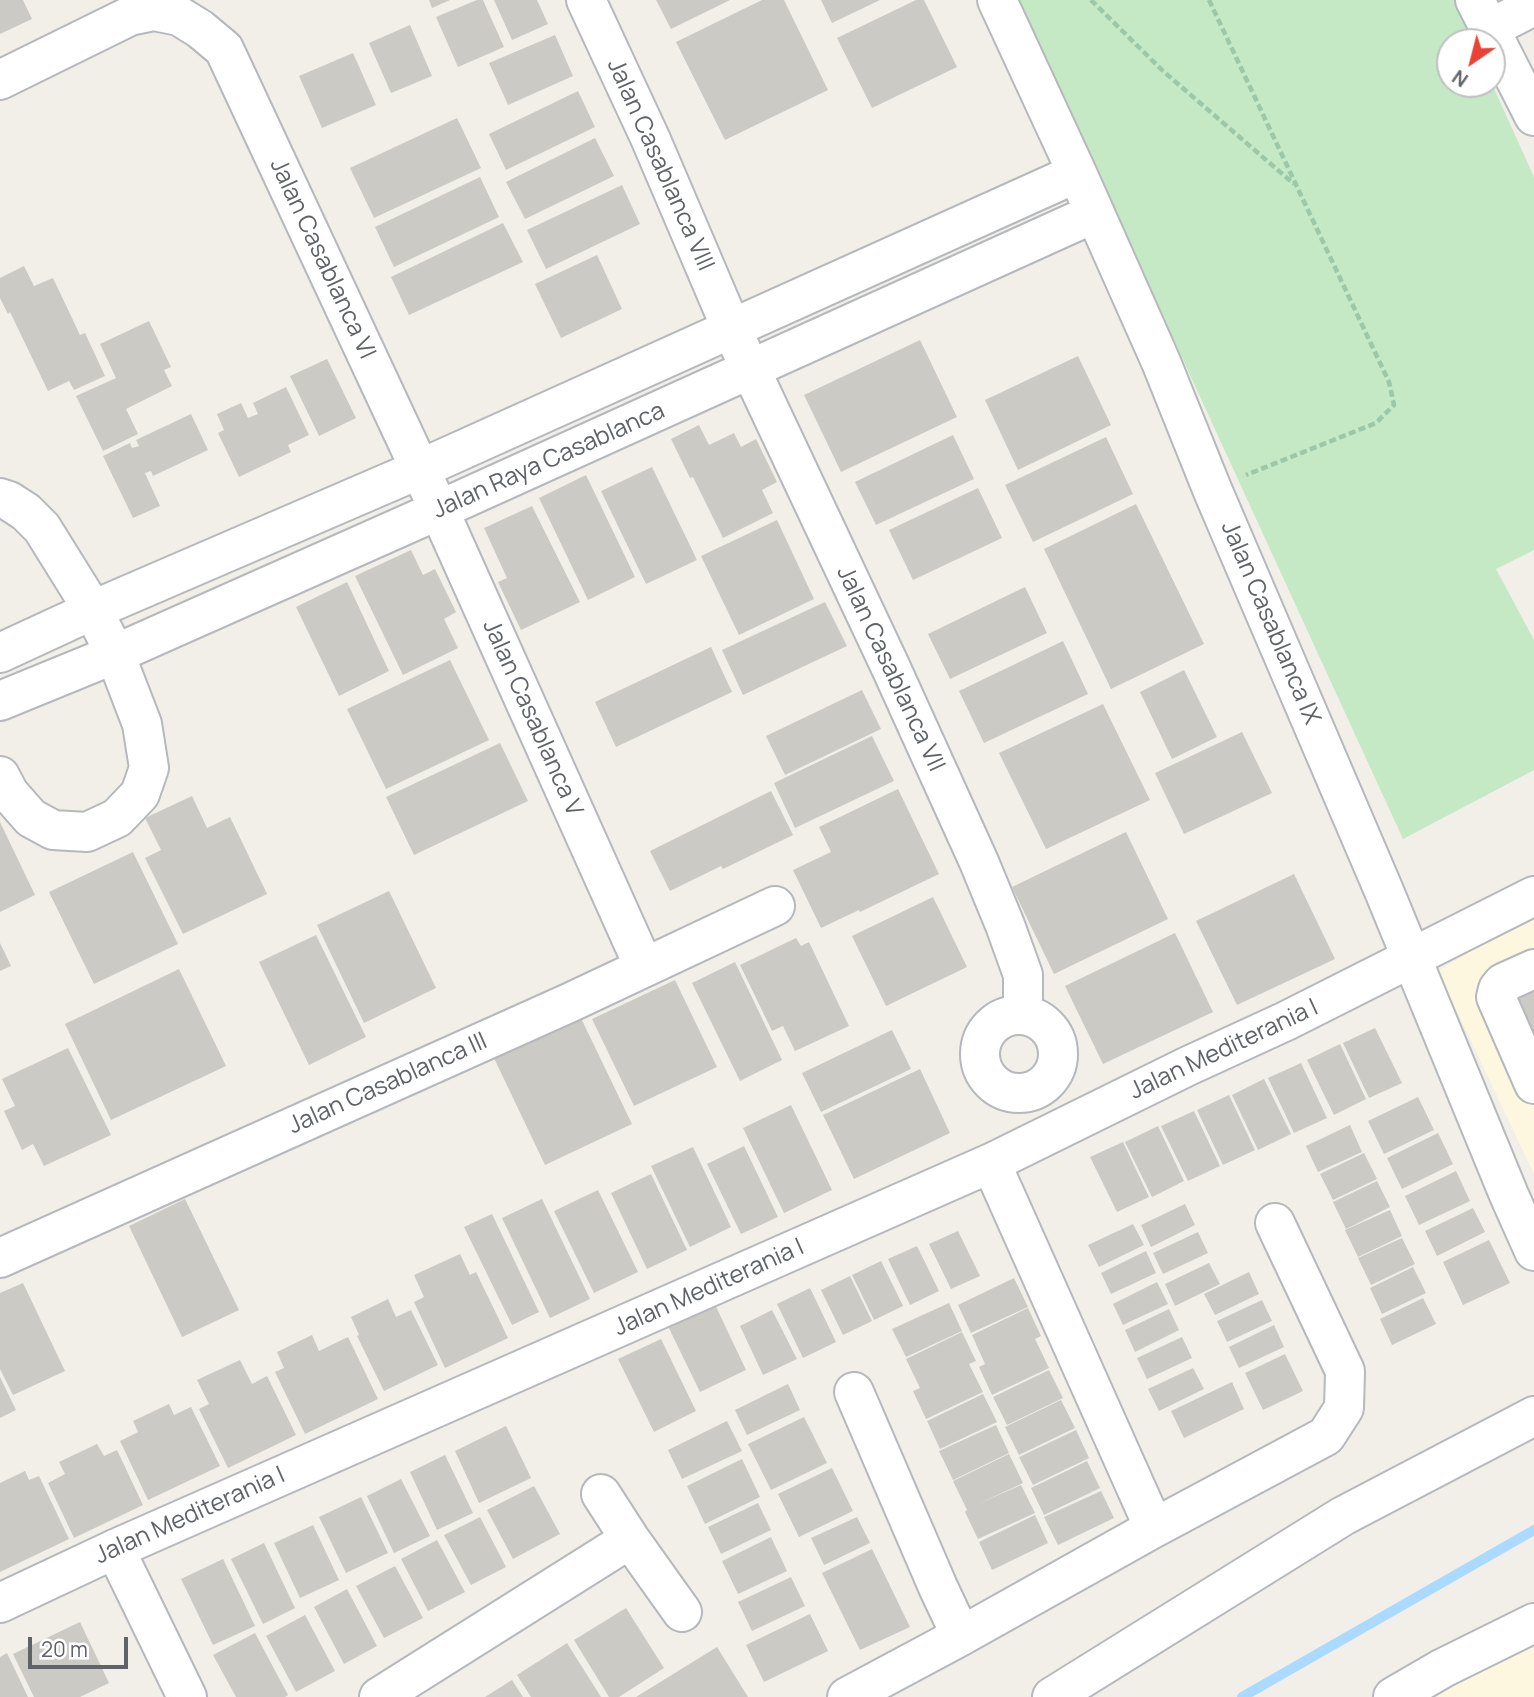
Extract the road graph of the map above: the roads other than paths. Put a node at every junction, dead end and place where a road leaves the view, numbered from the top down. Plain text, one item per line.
1 (586, 0) edge
2 (997, 0) edge
3 (1534, 6) edge
4 (1482, 15) edge
5 (0, 80) edge
6 (1534, 116) edge
7 (1077, 173) junction
8 (1095, 213) junction
9 (732, 330) junction
10 (751, 370) junction
11 (420, 469) junction
12 (0, 498) edge
13 (439, 510) junction
14 (93, 610) junction
15 (0, 653) edge
16 (115, 654) junction
17 (0, 701) edge
18 (0, 776) edge
19 (1534, 896) edge
20 (775, 906) dead end
21 (1412, 959) junction
22 (644, 967) junction
23 (1534, 969) edge
24 (1023, 1015) dead end
25 (1534, 1084) edge
26 (991, 1163) junction
27 (1275, 1223) dead end
28 (1534, 1251) edge
29 (0, 1258) edge
30 (854, 1392) dead end
31 (1534, 1416) edge
32 (601, 1494) dead end
33 (1154, 1528) junction
34 (630, 1539) junction
35 (115, 1549) junction
36 (0, 1603) edge
37 (682, 1612) dead end
38 (1534, 1623) edge
39 (961, 1636) junction
40 (187, 1697) edge
41 (379, 1697) edge
42 (847, 1697) edge
43 (1052, 1697) edge
44 (1393, 1697) edge

1 - 9 street, Jalan Casablanca VIII
2 - 7 street, Jalan Casablanca IX
3 - 4 street
4 - 6 street
5 - 11 street, Jalan Casablanca VI
7 - 8 street, Jalan Casablanca IX
7 - 9 street, Jalan Raya Casablanca
8 - 10 street, Jalan Raya Casablanca
8 - 21 street, Jalan Casablanca IX
9 - 10 street, Jalan Casablanca VII
9 - 11 street, Jalan Raya Casablanca
10 - 13 street, Jalan Raya Casablanca
10 - 24 street, Jalan Casablanca VII
11 - 13 street, Jalan Casablanca V
11 - 14 street, Jalan Raya Casablanca
12 - 14 street
13 - 16 street, Jalan Raya Casablanca
13 - 22 street, Jalan Casablanca V
14 - 15 street, Jalan Raya Casablanca
14 - 16 street
16 - 17 street, Jalan Raya Casablanca
16 - 18 street
19 - 21 street, Jalan Mediterania I
20 - 22 street, Jalan Casablanca III
21 - 26 street, Jalan Mediterania I
21 - 28 street, Jalan Casablanca IX
22 - 29 street, Jalan Casablanca III
23 - 25 street
26 - 33 street
26 - 35 street, Jalan Mediterania I
27 - 33 street
30 - 39 street
31 - 43 street
32 - 34 street
33 - 39 street
34 - 37 street
34 - 41 street
35 - 36 street, Jalan Mediterania I
35 - 40 street
38 - 44 street
39 - 42 street

